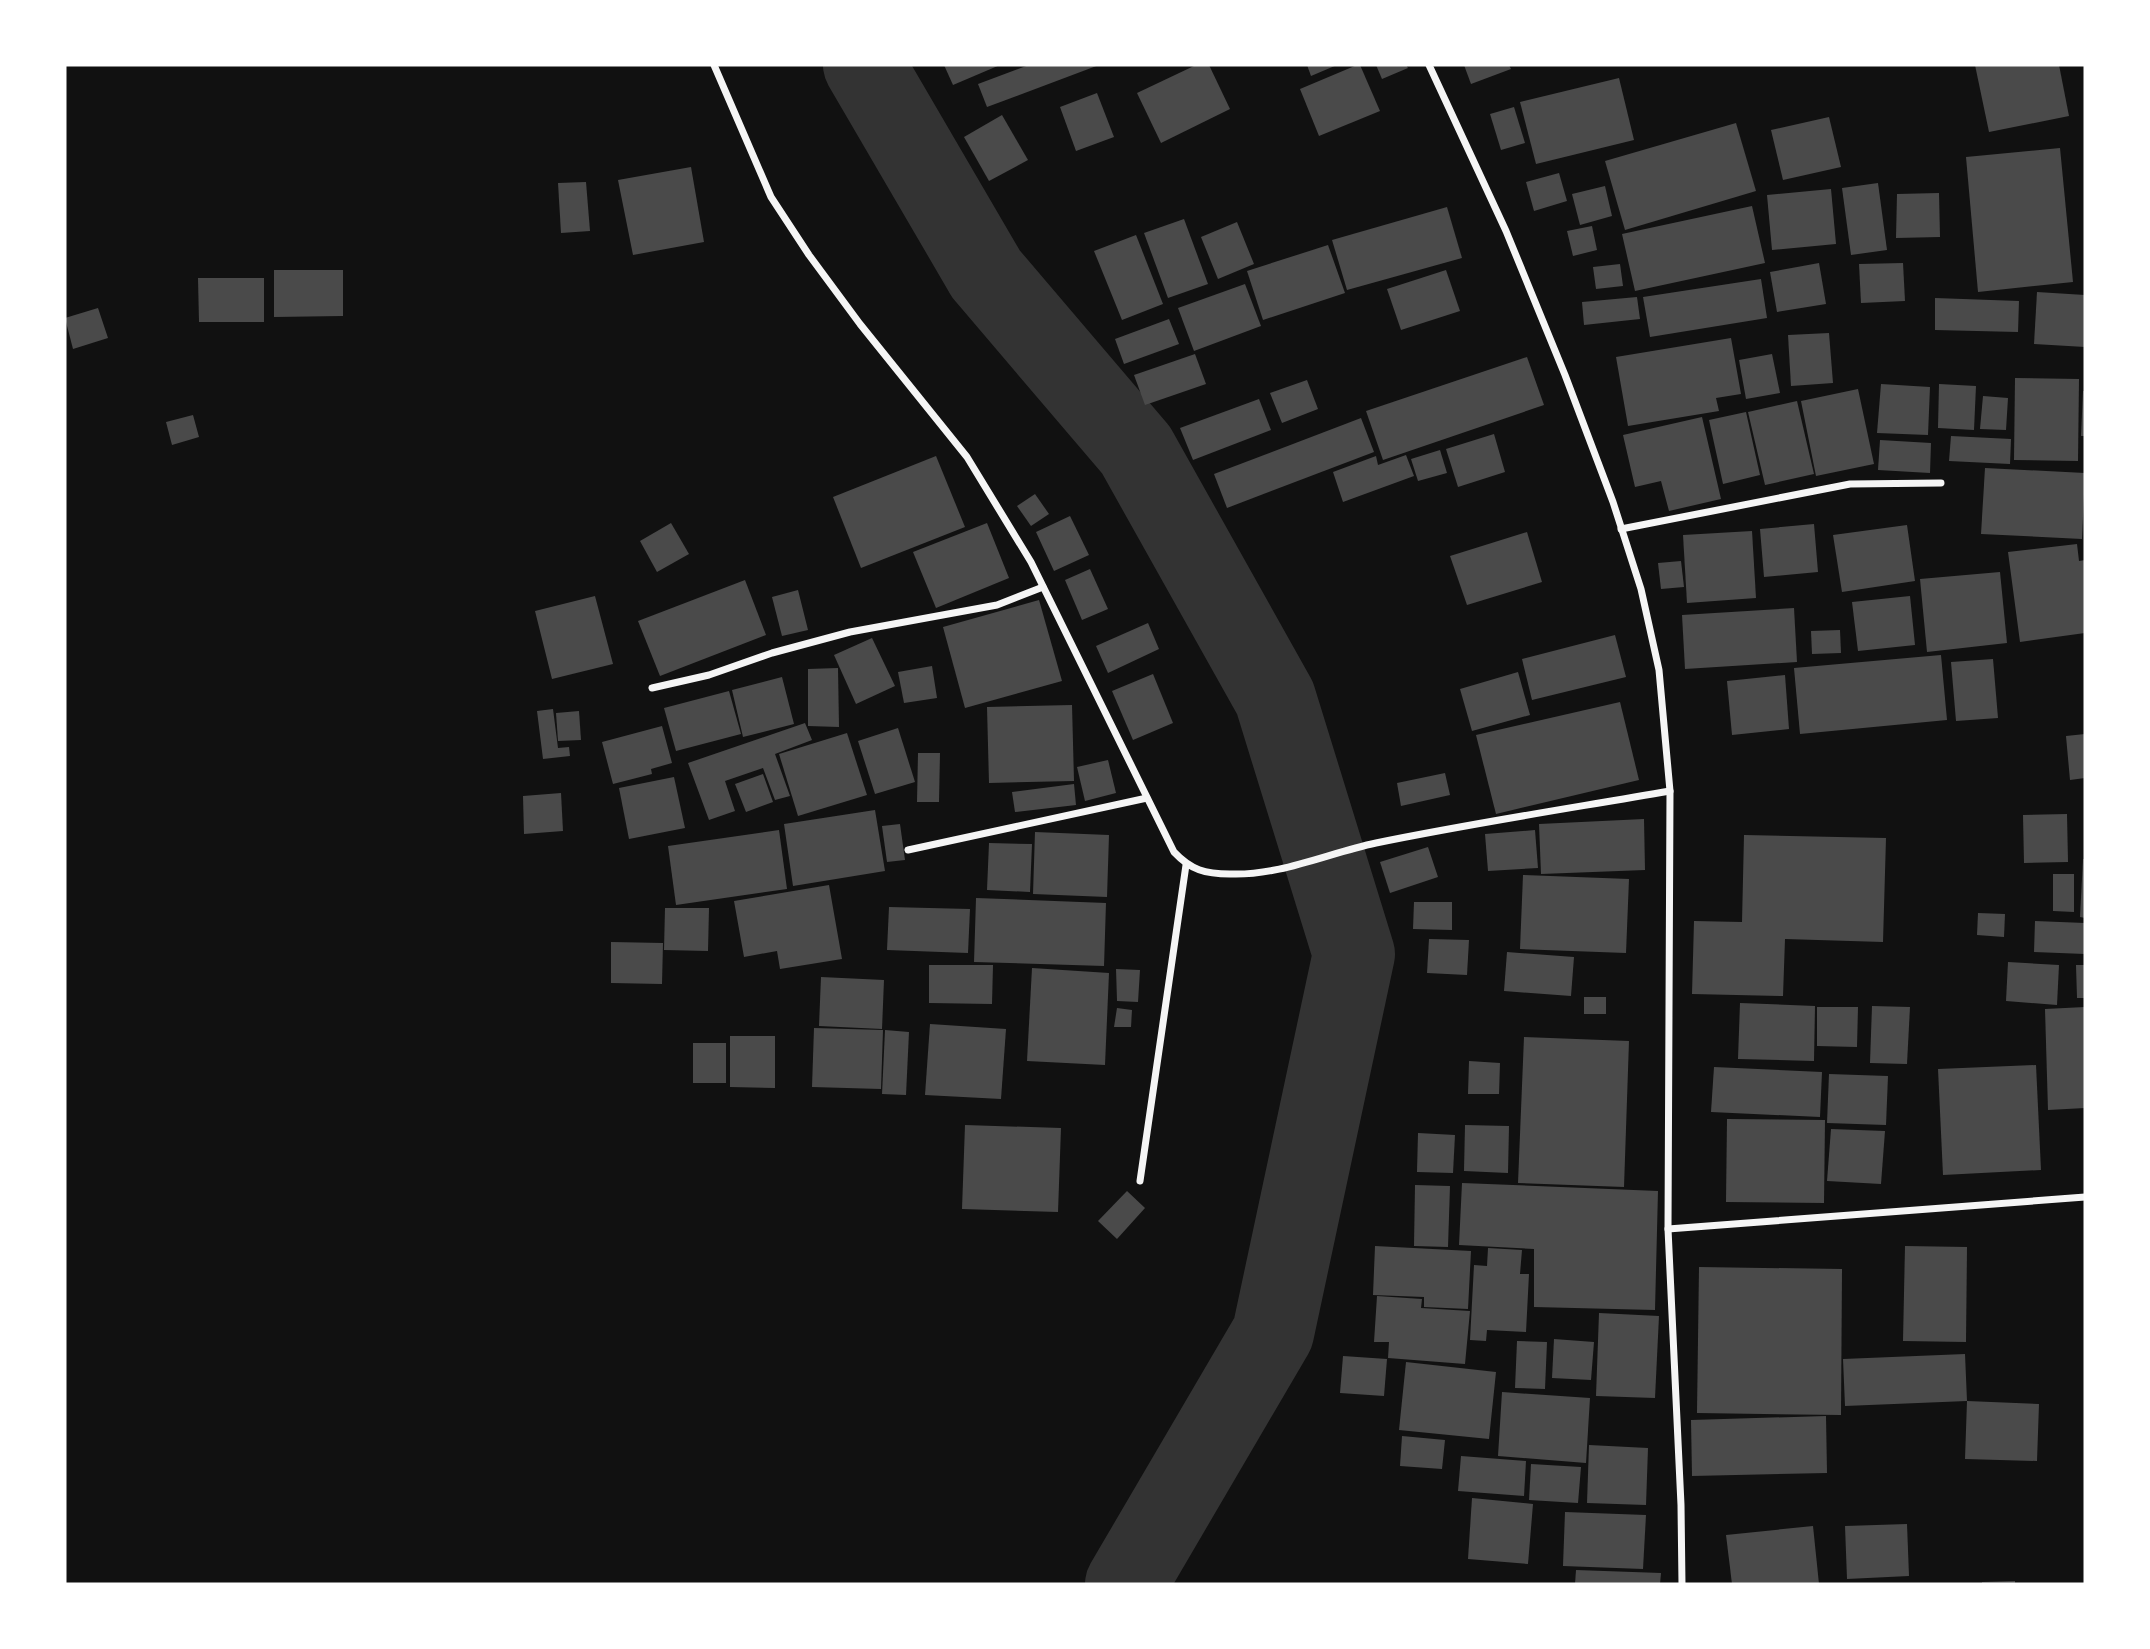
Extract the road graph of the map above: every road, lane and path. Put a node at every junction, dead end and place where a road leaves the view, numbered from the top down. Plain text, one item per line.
1 (714, 65) edge
2 (1429, 65) edge
3 (1941, 483) dead end
4 (1621, 529) junction
5 (1043, 587) junction
6 (652, 688) dead end
7 (1670, 791) junction
8 (1147, 798) junction
9 (908, 850) dead end
10 (1186, 865) junction
11 (1140, 1181) dead end
12 (2085, 1197) edge
13 (1668, 1229) junction
14 (1682, 1584) edge

1 - 5 street
2 - 4 street
3 - 4 street
4 - 7 street
5 - 6 street
5 - 8 street
7 - 10 street
7 - 13 street
8 - 9 street
8 - 10 street
10 - 11 street
12 - 13 street
13 - 14 street

